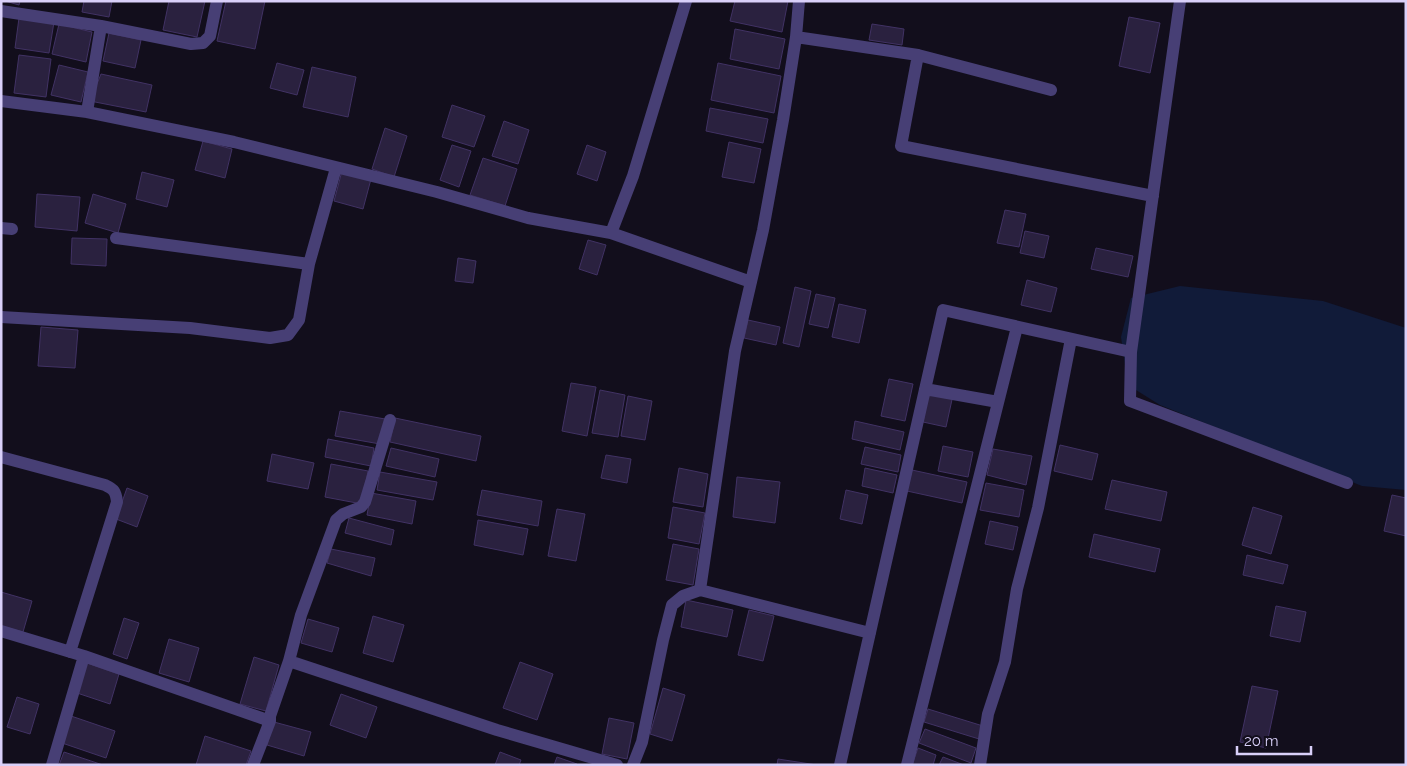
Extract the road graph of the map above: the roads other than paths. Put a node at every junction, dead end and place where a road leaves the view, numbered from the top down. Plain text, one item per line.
1 (217, 1) edge
2 (686, 1) edge
3 (799, 1) edge
4 (1180, 1) edge
5 (1, 11) edge
6 (101, 26) junction
7 (796, 37) junction
8 (918, 55) junction
9 (1051, 90) dead end
10 (1, 101) edge
11 (87, 112) junction
12 (336, 168) junction
13 (1153, 196) junction
14 (611, 233) junction
15 (116, 238) dead end
16 (309, 264) junction
17 (751, 282) junction
18 (1, 317) edge
19 (1017, 327) junction
20 (1071, 339) junction
21 (1131, 352) junction
22 (925, 389) junction
23 (998, 402) junction
24 (390, 420) dead end
25 (1, 457) edge
26 (1347, 483) dead end
27 (700, 590) junction
28 (1, 631) edge
29 (870, 633) junction
30 (70, 652) junction
31 (84, 656) junction
32 (289, 661) junction
33 (270, 720) junction
34 (52, 765) edge
35 (253, 765) edge
36 (617, 765) edge
37 (633, 765) edge
38 (840, 765) edge
39 (907, 765) edge
40 (980, 765) edge

1 - 6 street
2 - 14 street
3 - 7 street
4 - 13 street
5 - 6 street
6 - 11 street
7 - 8 street
7 - 17 street
8 - 9 street
8 - 13 street
10 - 11 street
11 - 12 street
12 - 14 street
12 - 16 street
13 - 21 street
14 - 17 street
15 - 16 street
16 - 18 street
17 - 27 street
19 - 20 street
19 - 22 street
19 - 23 street
20 - 21 street
20 - 40 street
21 - 26 street
22 - 23 street
22 - 29 street
23 - 39 street
24 - 32 street
25 - 30 street
27 - 29 street
27 - 37 street
28 - 30 street
29 - 38 street
30 - 31 street
31 - 33 street
31 - 34 street
32 - 33 street
32 - 36 street
33 - 35 street

